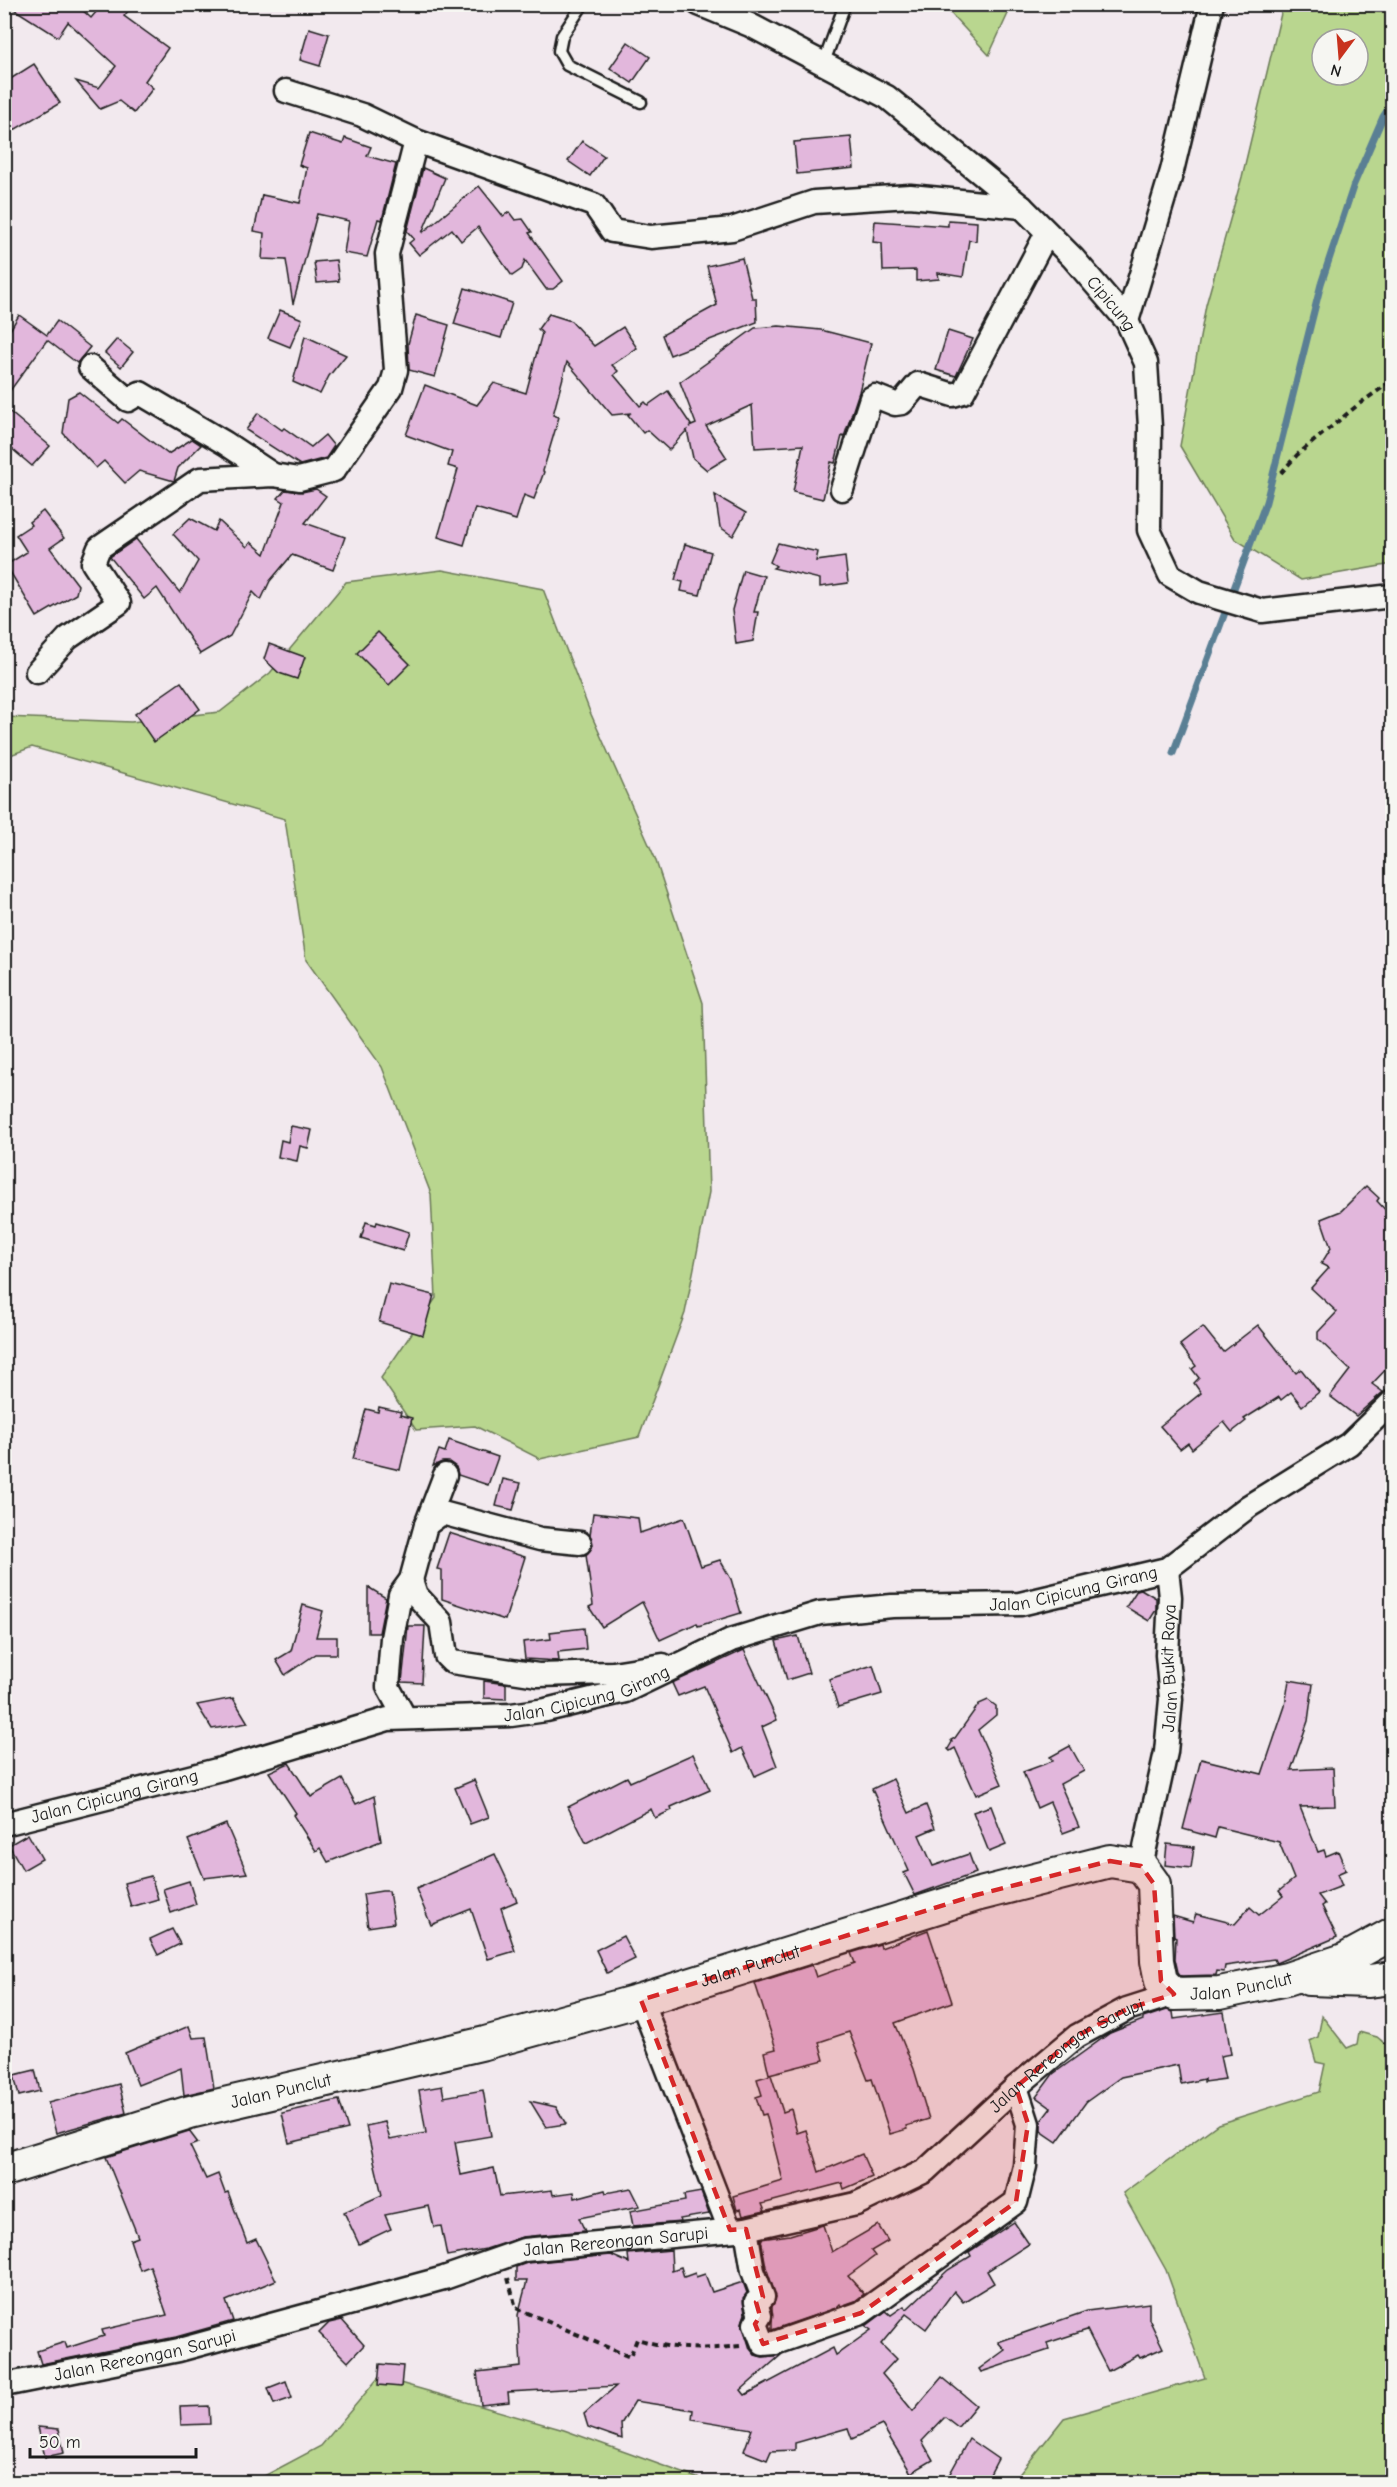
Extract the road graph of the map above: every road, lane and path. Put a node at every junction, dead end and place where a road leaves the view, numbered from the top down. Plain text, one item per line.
1 (583, 4) edge
2 (699, 4) edge
3 (845, 4) edge
4 (1212, 4) edge
5 (823, 65) junction
6 (286, 91) dead end
7 (641, 102) dead end
8 (417, 141) junction
9 (1022, 207) junction
10 (1047, 233) junction
11 (1127, 321) junction
12 (90, 367) dead end
13 (1392, 381) edge
14 (1281, 473) dead end
15 (273, 476) junction
16 (842, 489) dead end
17 (1392, 597) edge
18 (37, 672) dead end
19 (1392, 1402) edge
20 (446, 1475) dead end
21 (426, 1525) junction
22 (580, 1543) dead end
23 (1167, 1569) junction
24 (411, 1580) junction
25 (688, 1661) junction
26 (405, 1718) junction
27 (4, 1824) edge
28 (1140, 1866) junction
29 (1392, 1934) edge
30 (1392, 1978) edge
31 (1287, 1979) junction
32 (1174, 1994) junction
33 (641, 2000) junction
34 (1016, 2086) junction
35 (4, 2170) edge
36 (738, 2230) junction
37 (501, 2258) junction
38 (763, 2344) junction
39 (4, 2385) edge

1 - 7 lane
2 - 5 street, Cipicung
3 - 5 lane
4 - 11 street
5 - 9 street, Cipicung
6 - 8 street
8 - 9 street
8 - 15 street
9 - 10 street, Cipicung
10 - 11 street, Cipicung
10 - 16 street
11 - 17 street, Cipicung
12 - 15 street
13 - 14 path
15 - 18 street
19 - 23 street
20 - 21 street
21 - 22 street
21 - 24 street
23 - 25 street, Jalan Cipicung Girang
23 - 28 street, Jalan Bukit Raya
24 - 25 street
24 - 26 street
25 - 26 street, Jalan Cipicung Girang
26 - 27 street, Jalan Cipicung Girang
28 - 32 main road, Jalan Punclut
28 - 33 main road, Jalan Punclut
29 - 31 main road, Jalan Punclut
30 - 31 main road
31 - 32 main road, Jalan Punclut
32 - 34 street, Jalan Rereongan Sarupi
33 - 35 main road, Jalan Punclut
33 - 36 street
34 - 36 street, Jalan Rereongan Sarupi
34 - 38 street
36 - 37 street, Jalan Rereongan Sarupi
36 - 38 street
37 - 38 path
37 - 39 street, Jalan Rereongan Sarupi

